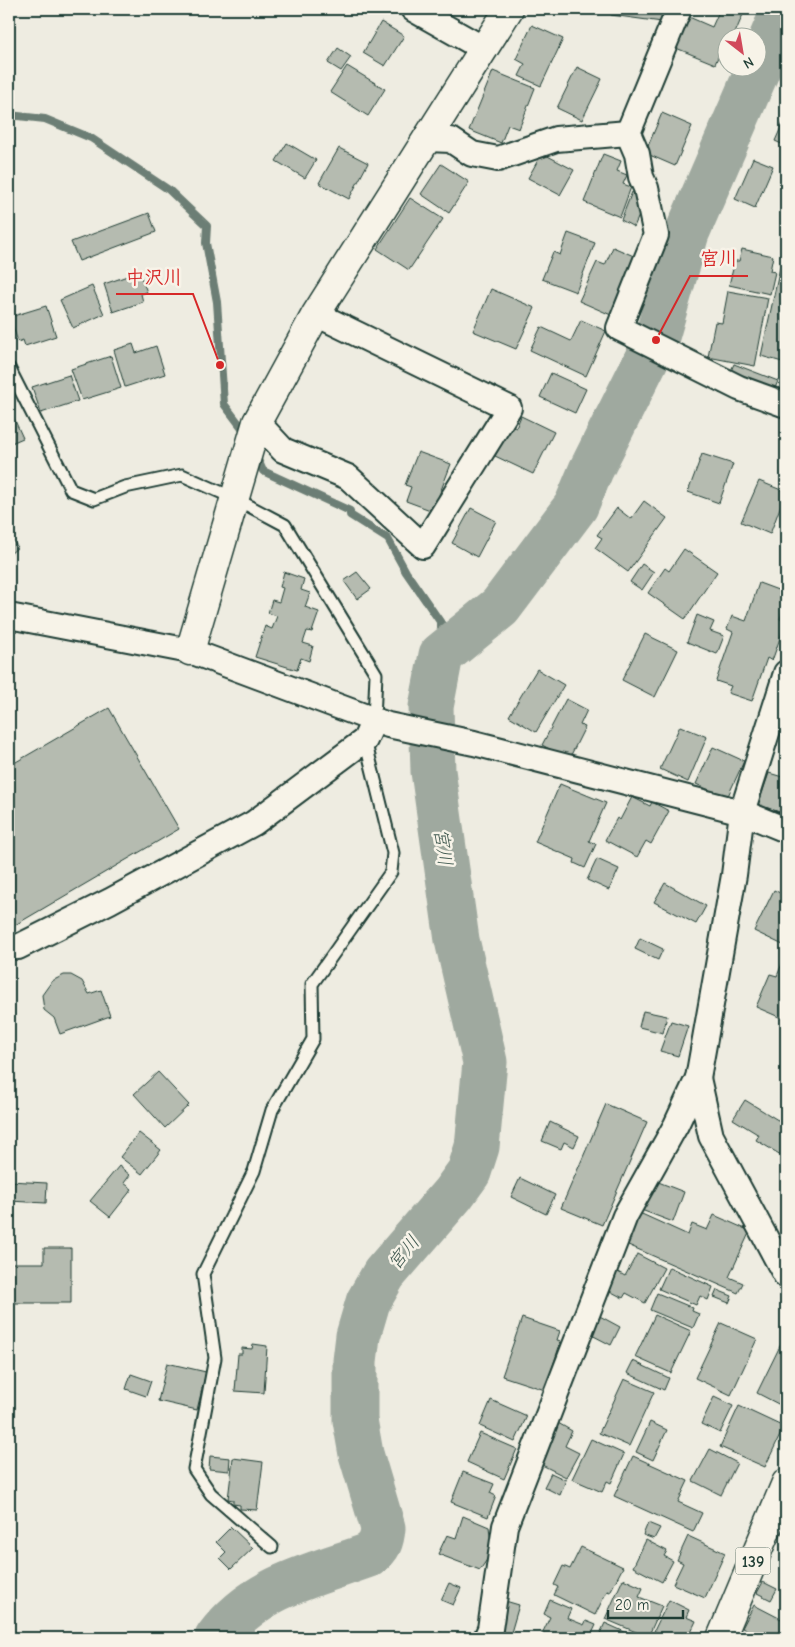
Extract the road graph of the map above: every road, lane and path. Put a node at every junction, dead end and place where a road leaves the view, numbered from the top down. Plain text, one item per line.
1 (413, 9) edge
2 (509, 9) edge
3 (679, 9) edge
4 (484, 49) junction
5 (628, 133) junction
6 (427, 139) junction
7 (316, 314) junction
8 (9, 368) edge
9 (786, 405) edge
10 (256, 430) junction
11 (238, 491) junction
12 (9, 616) edge
13 (190, 651) junction
14 (786, 673) edge
15 (376, 728) junction
16 (742, 812) junction
17 (786, 830) edge
18 (14, 948) edge
19 (698, 1078) junction
20 (786, 1276) edge
21 (786, 1483) edge
22 (272, 1547) dead end
23 (486, 1638) edge
24 (721, 1638) edge

1 - 4 street
2 - 4 main road
3 - 5 street
4 - 6 main road
5 - 6 street
5 - 9 street
6 - 7 main road
7 - 10 main road
7 - 10 street
8 - 11 lane
10 - 11 main road
11 - 13 main road
11 - 15 lane
12 - 13 street
13 - 15 street
14 - 16 street
15 - 16 street
15 - 18 street
15 - 22 lane
16 - 17 street
16 - 19 street
19 - 20 street
19 - 23 street
21 - 24 main road, 139

